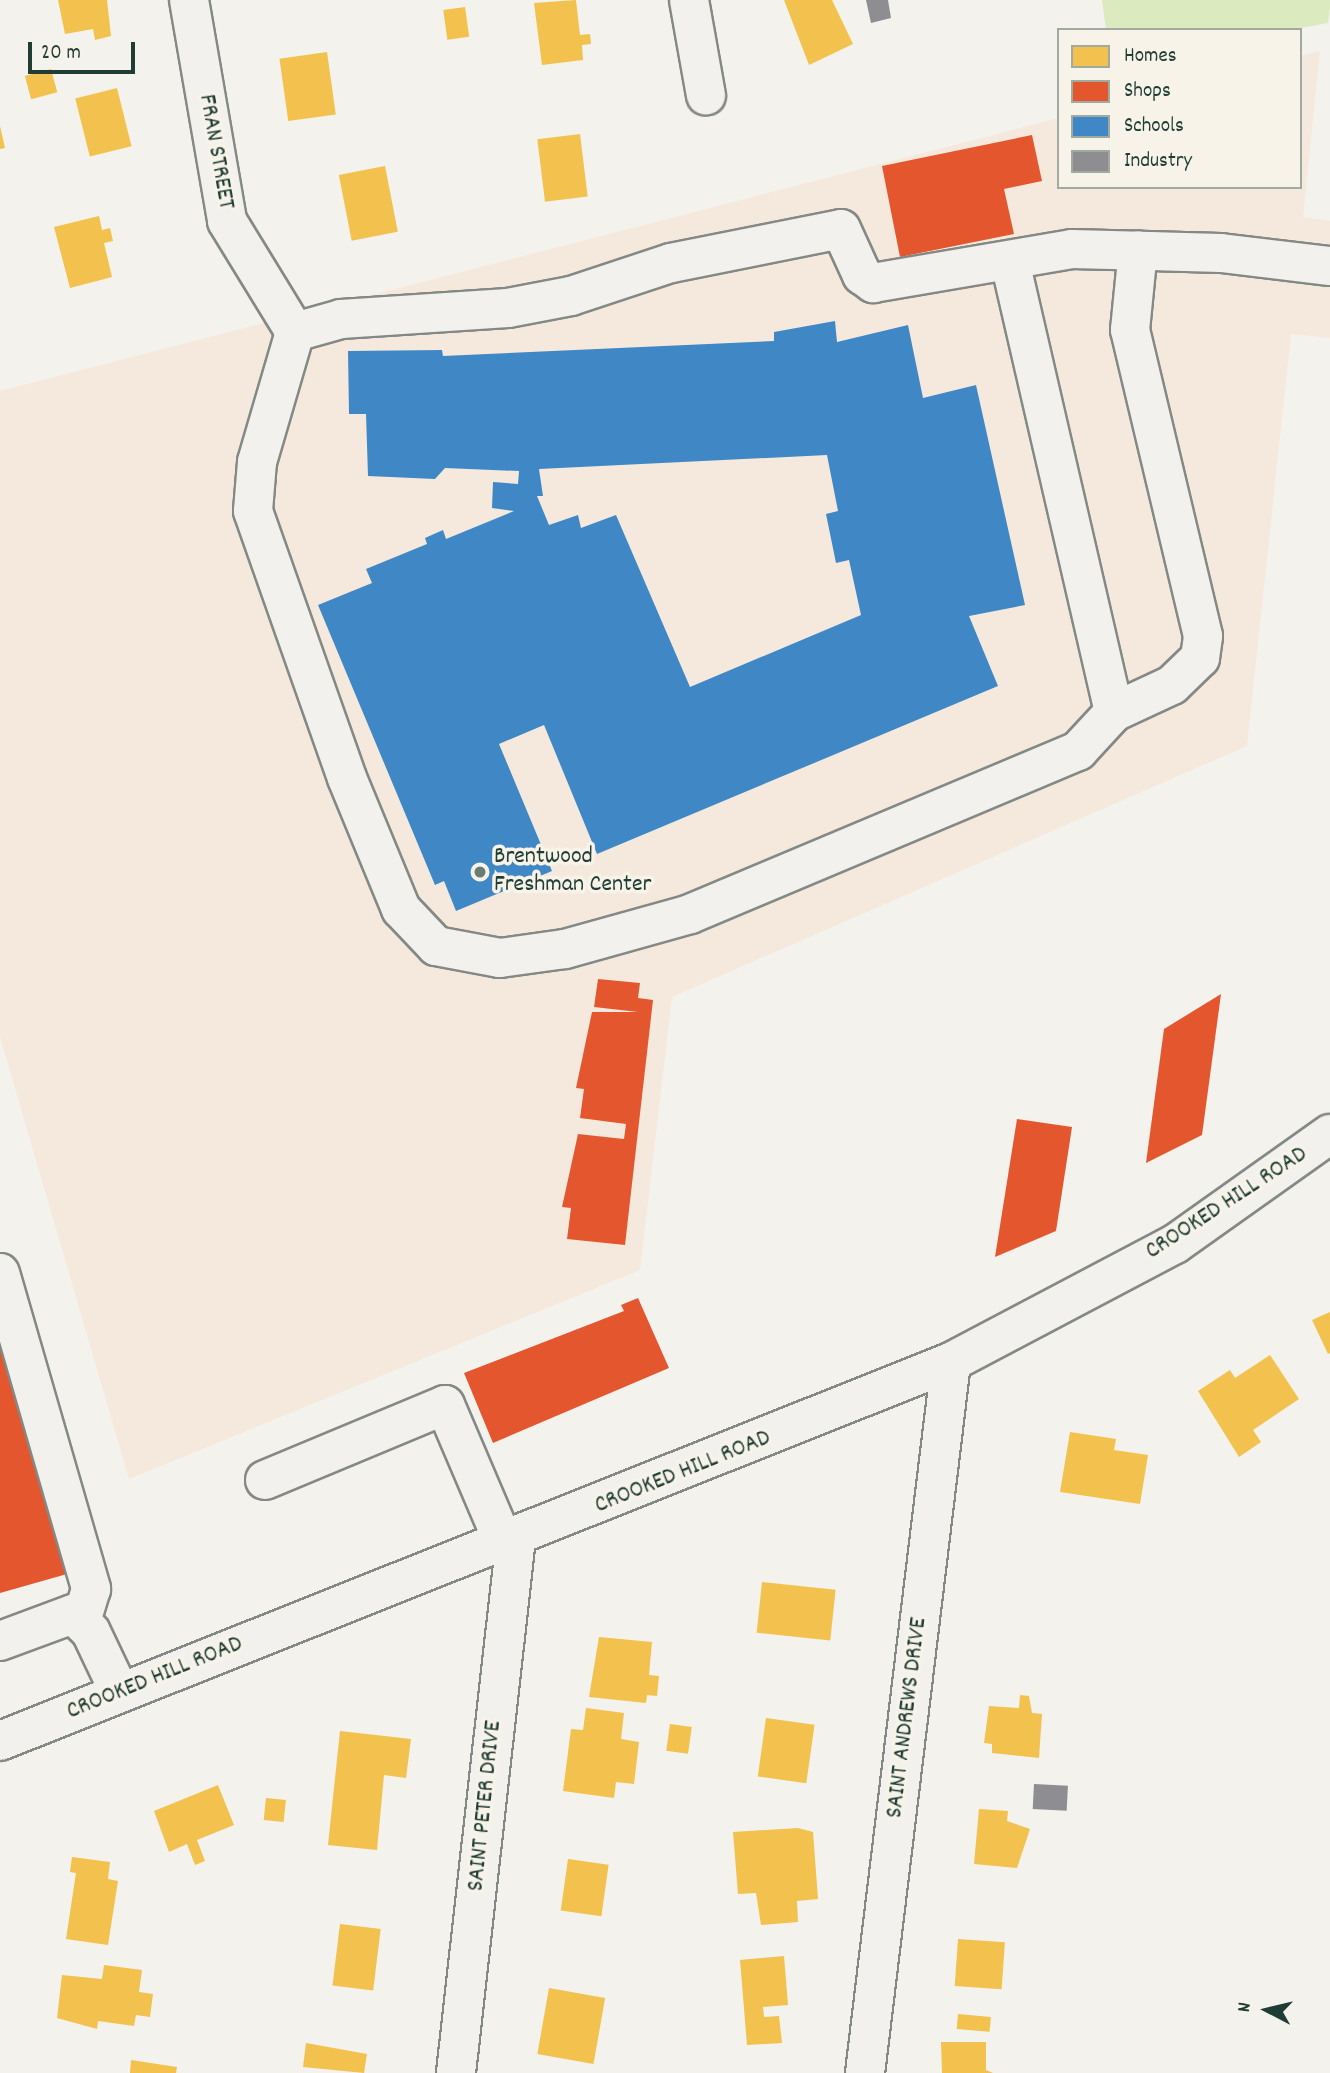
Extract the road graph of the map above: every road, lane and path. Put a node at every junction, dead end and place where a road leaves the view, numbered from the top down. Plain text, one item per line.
1 (189, 0) edge
2 (689, 0) edge
3 (706, 94) dead end
4 (1138, 250) junction
5 (1010, 261) junction
6 (1330, 266) edge
7 (295, 332) junction
8 (1114, 712) junction
9 (1330, 1134) edge
10 (0, 1273) edge
11 (951, 1362) junction
12 (265, 1480) dead end
13 (510, 1540) junction
14 (81, 1622) junction
15 (0, 1641) edge
16 (119, 1691) junction
17 (0, 1741) edge
18 (456, 2073) edge
19 (865, 2073) edge

1 - 7 street, FRAN STREET
2 - 3 street
4 - 5 street
4 - 6 street
4 - 8 street
5 - 7 street
5 - 8 street
7 - 8 street
9 - 11 street, CROOKED HILL ROAD
10 - 14 street
11 - 13 street, CROOKED HILL ROAD
11 - 19 street, SAINT ANDREWS DRIVE
12 - 13 street
13 - 16 street, CROOKED HILL ROAD
13 - 18 street, SAINT PETER DRIVE
14 - 15 street
14 - 16 street
16 - 17 street, CROOKED HILL ROAD

